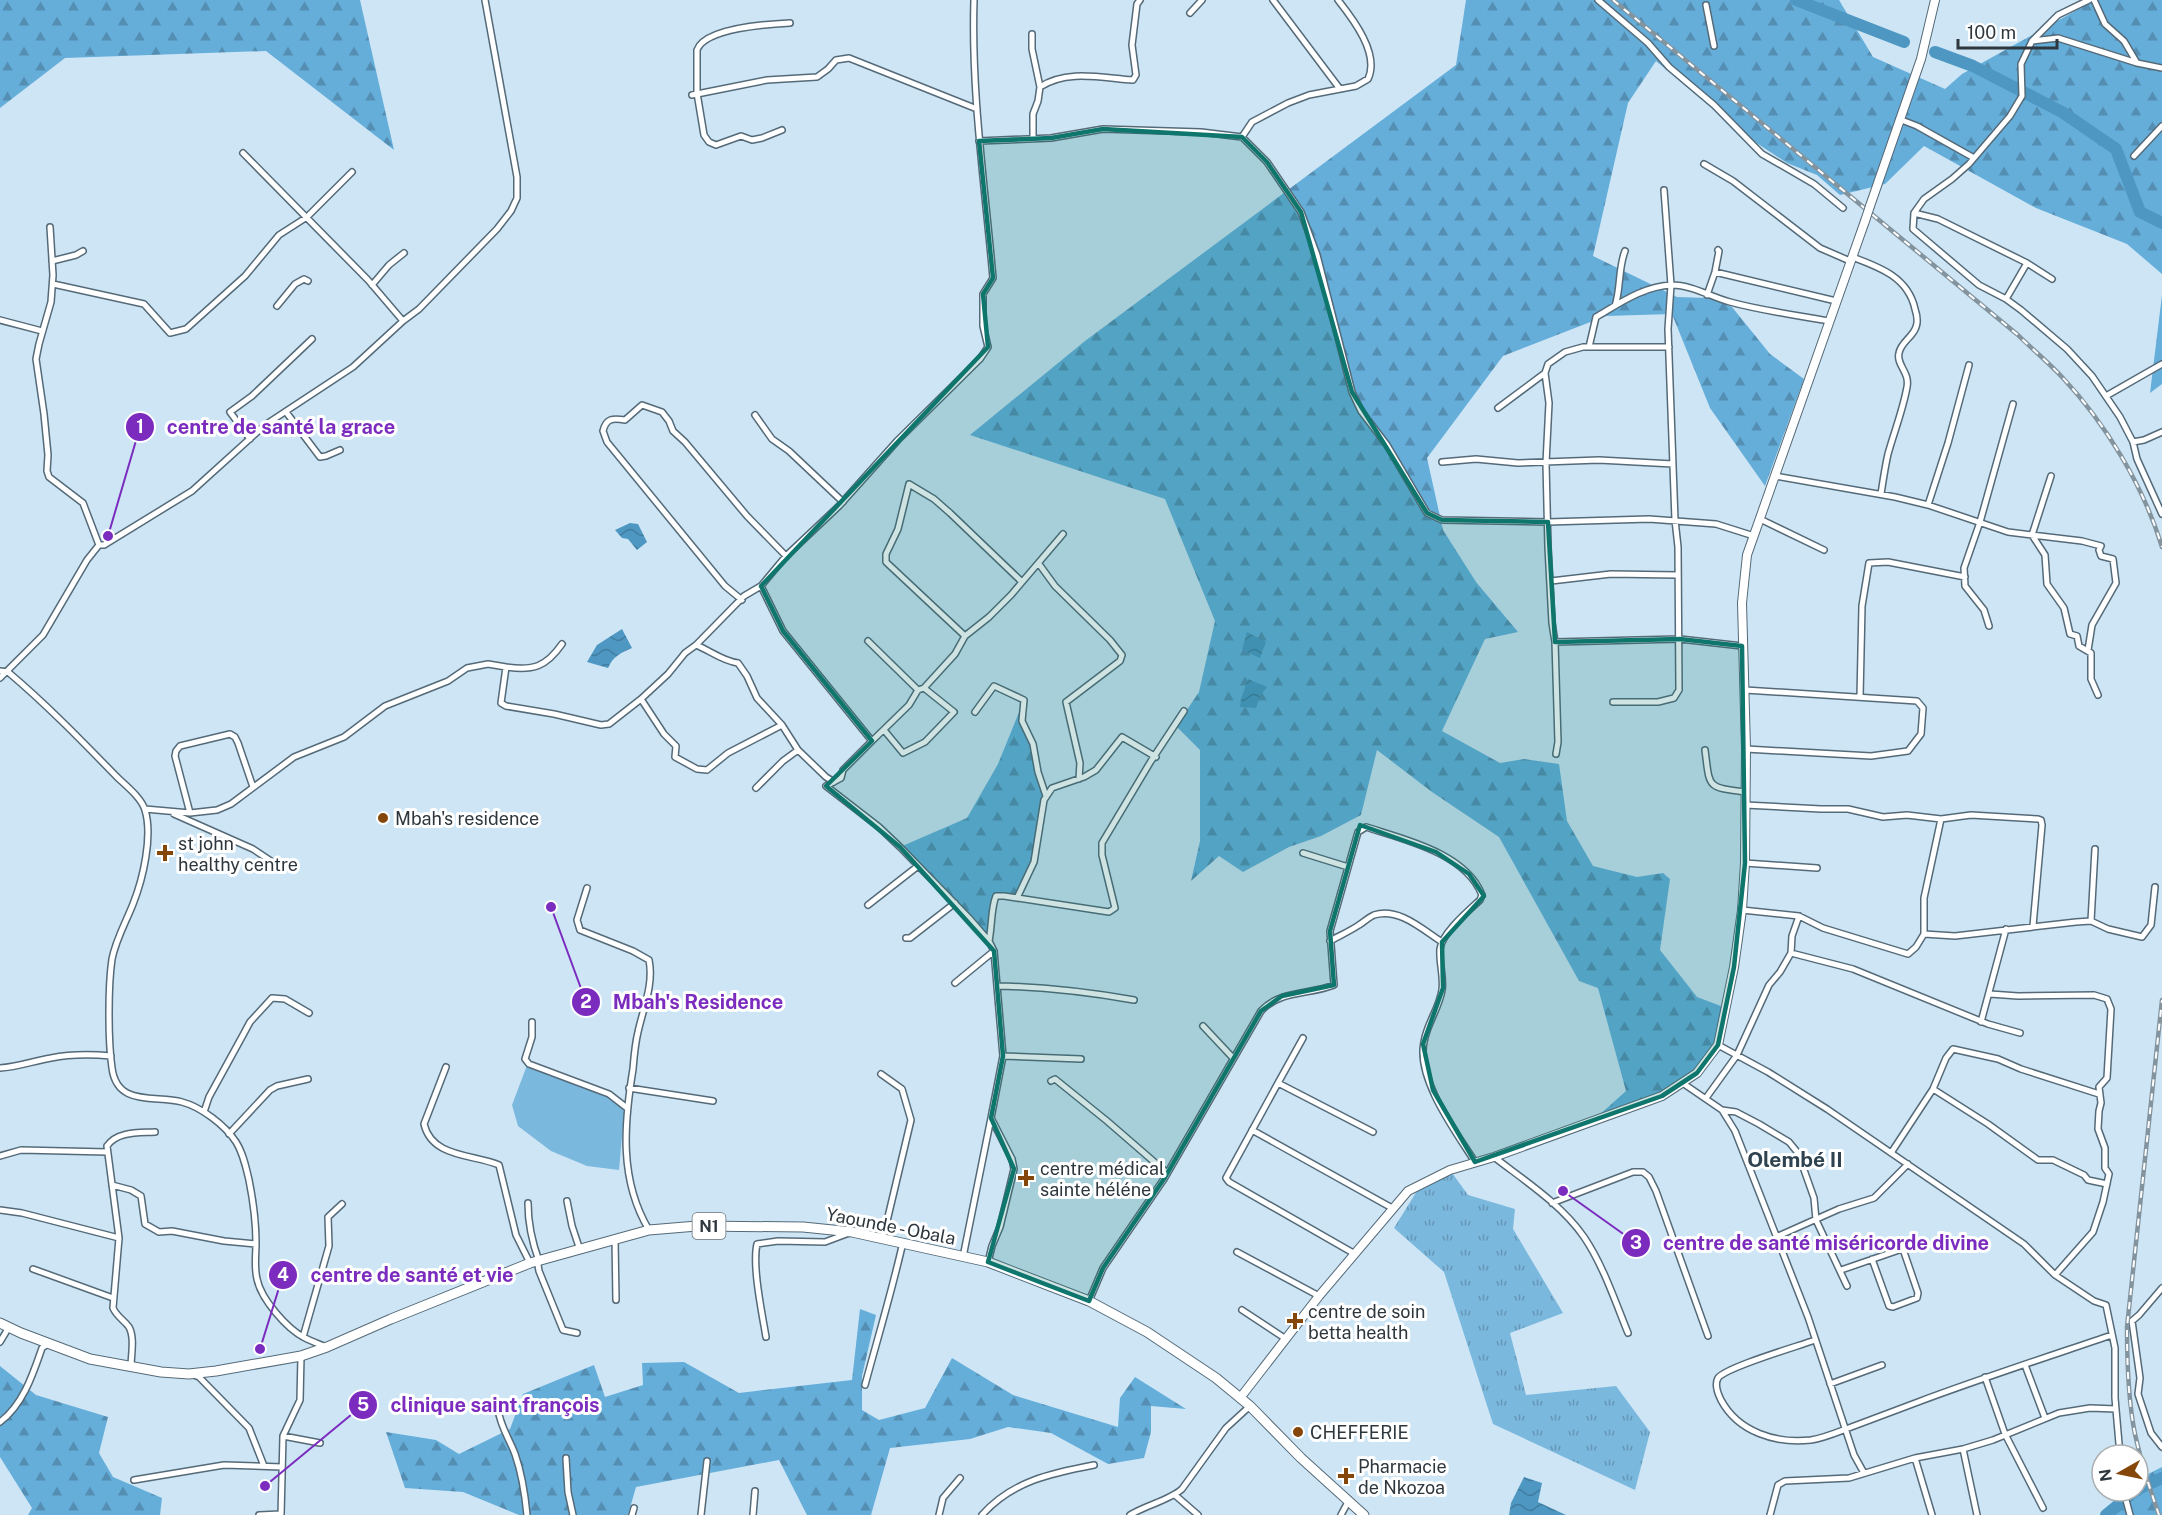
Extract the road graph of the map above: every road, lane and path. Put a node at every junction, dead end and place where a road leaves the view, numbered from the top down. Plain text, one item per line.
1 (485, 0) edge
2 (974, 0) edge
3 (1140, 0) edge
4 (1202, 0) edge
5 (1273, 0) edge
6 (1338, 0) edge
7 (1598, 0) edge
8 (1935, 0) edge
9 (2089, 0) edge
10 (2094, 0) edge
11 (1706, 5) dead end
12 (1190, 13) dead end
13 (790, 23) dead end
14 (1032, 34) dead end
15 (2032, 41) junction
16 (1714, 46) dead end
17 (2137, 63) junction
18 (2162, 68) edge
19 (1040, 87) junction
20 (1340, 89) junction
21 (695, 94) junction
22 (977, 109) junction
23 (1899, 119) junction
24 (2162, 126) edge
25 (782, 130) dead end
26 (1242, 137) junction
27 (1033, 138) junction
28 (979, 141) junction
29 (243, 153) dead end
30 (2134, 156) dead end
31 (1974, 158) junction
32 (1704, 164) dead end
33 (352, 172) dead end
34 (1664, 190) dead end
35 (1843, 208) dead end
36 (1914, 213) junction
37 (307, 217) junction
38 (50, 227) dead end
39 (1718, 250) dead end
40 (84, 251) dead end
41 (1625, 251) dead end
42 (404, 254) dead end
43 (1851, 259) junction
44 (52, 261) junction
45 (2027, 263) junction
46 (1715, 272) junction
47 (2052, 279) dead end
48 (308, 281) dead end
49 (53, 284) junction
50 (372, 285) junction
51 (1671, 285) junction
52 (1707, 295) junction
53 (2006, 299) junction
54 (1836, 301) junction
55 (277, 306) dead end
56 (1615, 306) junction
57 (0, 320) edge
58 (403, 321) junction
59 (1830, 321) junction
60 (42, 331) junction
61 (312, 339) dead end
62 (1589, 347) junction
63 (1669, 347) junction
64 (2162, 364) edge
65 (1969, 365) dead end
66 (1545, 373) junction
67 (2106, 396) junction
68 (2013, 404) dead end
69 (1498, 408) dead end
70 (286, 412) junction
71 (755, 415) dead end
72 (2162, 432) edge
73 (250, 439) junction
74 (2133, 442) junction
75 (340, 450) dead end
76 (1442, 462) dead end
77 (1546, 463) junction
78 (1673, 464) junction
79 (1775, 476) junction
80 (2051, 476) dead end
81 (1881, 494) junction
82 (843, 502) junction
83 (1928, 506) junction
84 (2162, 511) edge
85 (1760, 519) junction
86 (1675, 520) junction
87 (1548, 522) junction
88 (1980, 522) junction
89 (1063, 534) dead end
90 (2032, 535) junction
91 (1754, 536) junction
92 (99, 545) junction
93 (1824, 550) dead end
94 (786, 556) junction
95 (1039, 564) junction
96 (1677, 575) junction
97 (1965, 577) junction
98 (1551, 580) junction
99 (1021, 581) junction
100 (761, 586) junction
101 (742, 600) dead end
102 (1989, 626) dead end
103 (965, 636) junction
104 (1680, 639) junction
105 (868, 641) dead end
106 (1555, 642) junction
107 (562, 644) dead end
108 (696, 645) junction
109 (1742, 646) junction
110 (2088, 650) junction
111 (506, 667) junction
112 (0, 671) edge
113 (8, 672) junction
114 (0, 678) edge
115 (921, 689) junction
116 (1745, 690) junction
117 (2098, 695) dead end
118 (1860, 697) junction
119 (641, 699) junction
120 (1613, 702) dead end
121 (1184, 711) dead end
122 (975, 712) dead end
123 (782, 725) junction
124 (884, 730) junction
125 (872, 741) junction
126 (1746, 749) junction
127 (798, 750) junction
128 (1705, 750) dead end
129 (1556, 754) dead end
130 (1156, 757) junction
131 (1079, 779) junction
132 (834, 782) junction
133 (253, 788) junction
134 (756, 788) dead end
135 (1745, 792) junction
136 (1046, 796) junction
137 (1745, 805) junction
138 (144, 809) junction
139 (169, 812) junction
140 (190, 813) junction
141 (1941, 819) junction
142 (2095, 849) dead end
143 (1303, 853) dead end
144 (1745, 863) junction
145 (277, 865) dead end
146 (918, 866) junction
147 (1348, 867) junction
148 (1817, 868) dead end
149 (2155, 887) dead end
150 (587, 888) dead end
151 (1017, 898) junction
152 (955, 903) junction
153 (868, 905) dead end
154 (1742, 910) junction
155 (1799, 916) junction
156 (2091, 921) junction
157 (2033, 926) junction
158 (2006, 929) junction
159 (1924, 934) junction
160 (906, 938) dead end
161 (989, 941) junction
162 (1330, 941) junction
163 (1442, 942) junction
164 (994, 951) junction
165 (1791, 953) junction
166 (955, 983) dead end
167 (998, 986) junction
168 (1990, 994) junction
169 (1134, 1000) dead end
170 (309, 1013) dead end
171 (532, 1022) dead end
172 (1982, 1022) junction
173 (1203, 1026) dead end
174 (2020, 1033) dead end
175 (1303, 1038) dead end
176 (1718, 1045) junction
177 (1737, 1055) junction
178 (111, 1056) junction
179 (1003, 1056) junction
180 (1233, 1058) junction
181 (1081, 1059) dead end
182 (446, 1067) dead end
183 (0, 1068) edge
184 (881, 1074) dead end
185 (308, 1079) dead end
186 (1051, 1082) dead end
187 (1278, 1083) junction
188 (1684, 1084) junction
189 (630, 1088) junction
190 (1934, 1089) junction
191 (2099, 1094) junction
192 (1706, 1098) junction
193 (713, 1101) dead end
194 (627, 1108) junction
195 (1722, 1110) junction
196 (204, 1112) junction
197 (991, 1118) junction
198 (1252, 1130) junction
199 (155, 1132) dead end
200 (1373, 1132) dead end
201 (229, 1134) junction
202 (107, 1152) junction
203 (1891, 1153) junction
204 (0, 1156) edge
205 (1494, 1157) junction
206 (1475, 1162) junction
207 (1908, 1164) junction
208 (1167, 1173) junction
209 (2107, 1184) junction
210 (112, 1185) junction
211 (567, 1202) dead end
212 (528, 1203) dead end
213 (1552, 1203) junction
214 (342, 1204) dead end
215 (1392, 1208) junction
216 (0, 1210) edge
217 (1816, 1220) junction
218 (649, 1230) junction
219 (852, 1232) junction
220 (1776, 1237) junction
221 (119, 1238) junction
222 (883, 1238) junction
223 (615, 1239) junction
224 (903, 1242) junction
225 (256, 1244) junction
226 (580, 1250) junction
227 (1237, 1252) dead end
228 (1355, 1254) junction
229 (963, 1257) junction
230 (1872, 1259) junction
231 (535, 1262) junction
232 (988, 1262) junction
233 (33, 1269) dead end
234 (1841, 1270) junction
235 (2055, 1275) junction
236 (1847, 1286) dead end
237 (2162, 1288) edge
238 (1319, 1296) junction
239 (113, 1298) junction
240 (616, 1300) dead end
241 (1089, 1301) junction
242 (1242, 1311) dead end
243 (4, 1325) edge
244 (577, 1333) dead end
245 (1629, 1333) dead end
246 (2112, 1335) junction
247 (1708, 1336) dead end
248 (303, 1337) junction
249 (766, 1337) dead end
250 (1286, 1339) junction
251 (1815, 1340) junction
252 (0, 1342) edge
253 (48, 1344) junction
254 (327, 1347) junction
255 (301, 1356) junction
256 (1882, 1365) dead end
257 (2025, 1365) junction
258 (131, 1367) junction
259 (189, 1374) junction
260 (1985, 1377) junction
261 (1830, 1384) junction
262 (865, 1385) dead end
263 (1240, 1398) junction
264 (1250, 1406) junction
265 (498, 1409) dead end
266 (2116, 1409) junction
267 (2045, 1418) junction
268 (0, 1422) edge
269 (1846, 1429) junction
270 (2005, 1434) junction
271 (283, 1436) junction
272 (320, 1443) dead end
273 (2119, 1443) edge
274 (2161, 1445) edge
275 (1963, 1449) junction
276 (566, 1458) dead end
277 (1915, 1458) junction
278 (707, 1461) dead end
279 (1094, 1465) dead end
280 (264, 1466) junction
281 (282, 1467) junction
282 (1864, 1473) junction
283 (960, 1478) dead end
284 (134, 1480) dead end
285 (755, 1491) dead end
286 (1175, 1495) junction
287 (1348, 1502) junction
288 (2043, 1508) dead end
289 (281, 1514) edge
290 (259, 1515) edge
291 (527, 1515) edge
292 (573, 1515) edge
293 (701, 1515) edge
294 (753, 1515) edge
295 (939, 1515) edge
296 (982, 1515) edge
297 (1130, 1515) edge
298 (1198, 1515) edge
299 (1341, 1515) edge
300 (1364, 1515) edge
301 (1770, 1515) edge
302 (1932, 1515) edge
303 (1977, 1515) edge

1 - 58 street
2 - 22 street
3 - 19 street
4 - 12 street
5 - 20 street
6 - 20 street
7 - 35 street
8 - 23 street
9 - 15 street
10 - 17 street
11 - 16 street
13 - 21 street
14 - 19 street
15 - 17 street
15 - 31 street
17 - 18 street
19 - 27 street
20 - 26 street
21 - 22 street
21 - 25 street
22 - 28 street
23 - 31 street
23 - 43 street, bridge
24 - 30 street
26 - 27 street
26 - 87 street
27 - 28 street
28 - 82 street
29 - 37 street
31 - 36 street
32 - 43 street
33 - 37 street
34 - 51 street
36 - 45 street
36 - 53 street
37 - 49 street
37 - 50 street
38 - 44 street
39 - 46 street
40 - 44 street
41 - 56 street
42 - 50 street
43 - 54 street
43 - 81 street
44 - 49 street
45 - 47 street
45 - 53 street
46 - 52 street
46 - 54 street
48 - 55 street
49 - 60 street
50 - 58 street
51 - 52 street
51 - 56 street
51 - 63 street
52 - 59 street
53 - 67 street
54 - 59 street
56 - 62 street
57 - 60 street
58 - 70 street
59 - 79 street
60 - 92 street
61 - 73 street
62 - 63 street
62 - 66 street
63 - 78 street
64 - 67 street
65 - 83 street
66 - 69 street
66 - 77 street
67 - 74 street
68 - 88 street
70 - 73 street
70 - 75 street
71 - 82 street
72 - 74 street
73 - 92 street
74 - 84 street
76 - 77 street
77 - 78 street
77 - 87 street
78 - 86 street
79 - 81 street
79 - 85 street
80 - 90 street
81 - 83 street
82 - 94 street
83 - 88 street
85 - 91 street
85 - 93 street
86 - 87 street
86 - 91 street
86 - 96 street
87 - 98 street
88 - 90 street
88 - 97 street
89 - 95 street
90 - 110 street
90 - 110 street
91 - 109 street
92 - 113 street
94 - 100 street
94 - 101 street
95 - 99 street
95 - 131 street
96 - 98 street
96 - 104 street
97 - 102 street
97 - 118 street
98 - 106 street
99 - 103 street
99 - 103 street
100 - 108 street
100 - 125 street
103 - 115 street
104 - 106 street
104 - 109 street
104 - 120 street
105 - 115 street
106 - 129 street
107 - 111 street
108 - 119 street
108 - 123 street
109 - 116 street
110 - 117 street
111 - 119 street
111 - 133 street
112 - 113 street
113 - 114 street
113 - 138 street
115 - 124 street
115 - 124 street
116 - 118 street
116 - 126 street
118 - 126 street
119 - 123 street
121 - 130 street
122 - 136 street
123 - 127 street
124 - 125 street
125 - 132 street
126 - 135 street
127 - 132 street
127 - 134 street
128 - 135 street
130 - 131 street
130 - 151 street
131 - 136 street
132 - 146 street
133 - 140 street
133 - 140 street
135 - 137 street
136 - 151 street
137 - 141 street
137 - 144 street
138 - 139 street
138 - 178 street
139 - 140 street
139 - 145 street
141 - 157 street
141 - 159 street
142 - 156 street
143 - 147 street
144 - 148 street
144 - 154 street
146 - 152 street
146 - 153 street
147 - 162 street
147 - 163 street
149 - 156 street
150 - 189 street
151 - 161 street
152 - 160 street
152 - 161 street
154 - 155 street
154 - 176 street
155 - 159 street
155 - 165 street
156 - 157 street
157 - 158 street
158 - 159 street
158 - 168 street
161 - 164 street
162 - 163 street
162 - 180 street
163 - 206 street
164 - 166 street
164 - 167 street
165 - 172 street
165 - 177 street
167 - 169 street
167 - 179 street
168 - 172 street
168 - 191 street
170 - 196 street
171 - 194 street
172 - 174 street
173 - 180 street
175 - 187 street
176 - 177 street
176 - 188 street
177 - 192 street
177 - 203 street
178 - 183 street
178 - 196 street
179 - 181 street
179 - 197 street
180 - 208 street
182 - 231 street
184 - 222 street
185 - 201 street
186 - 208 street
187 - 198 street
187 - 200 street
188 - 192 street
188 - 205 street
189 - 193 street
189 - 194 street
190 - 191 street
190 - 203 street
190 - 209 street
191 - 209 street
192 - 195 street
194 - 218 street
195 - 217 street
195 - 220 street
196 - 201 street
197 - 229 street
197 - 232 street
198 - 215 street
198 - 228 street
199 - 202 street
201 - 225 street
202 - 204 street
202 - 210 street
203 - 207 street
205 - 206 street
205 - 213 street
206 - 215 street
207 - 217 street
207 - 235 street
208 - 241 street
209 - 235 street
210 - 221 street
210 - 225 street
211 - 226 street
212 - 231 street
213 - 245 street
213 - 247 street
214 - 248 street
215 - 228 street
216 - 221 street
217 - 220 street
217 - 234 street
218 - 219 highway, Yaounde - Obala / N1
218 - 223 highway, Yaounde - Obala / N1
219 - 222 highway, Yaounde - Obala / N1
219 - 249 street
220 - 251 street
221 - 239 street
222 - 224 highway, Yaounde - Obala / N1
223 - 226 highway, Yaounde - Obala / N1
223 - 240 street
224 - 229 highway, Yaounde - Obala / N1
224 - 262 street
225 - 248 street
226 - 231 highway, Yaounde - Obala / N1
227 - 238 street
228 - 238 street
229 - 232 highway, Yaounde - Obala / N1
230 - 230 street
230 - 234 street
231 - 244 street
231 - 254 highway, Yaounde - Obala / N1
232 - 241 highway, Yaounde - Obala / N1
233 - 239 street
234 - 236 street
235 - 246 street
237 - 274 street
238 - 250 street
239 - 258 street
241 - 263 highway, Yaounde - Obala / N1
242 - 250 street
243 - 252 street
243 - 253 highway, Yaounde - Obala / N1
246 - 257 street
246 - 266 street
248 - 254 street
250 - 263 street
251 - 261 street
251 - 269 street
253 - 258 highway, Yaounde - Obala / N1
253 - 268 street
254 - 255 highway, Yaounde - Obala / N1
255 - 259 highway, Yaounde - Obala / N1
255 - 271 street
256 - 261 street
257 - 260 street
257 - 267 street
258 - 259 highway, Yaounde - Obala / N1
259 - 280 street
260 - 269 street
260 - 270 street
261 - 269 street
263 - 264 highway, Yaounde - Obala / N1
264 - 286 street
264 - 287 highway, Yaounde - Obala / N1
265 - 291 street
266 - 267 street
266 - 273 street
267 - 270 street
269 - 282 street
270 - 275 street
270 - 288 street
271 - 272 street
271 - 281 street
275 - 277 street
275 - 303 street
276 - 292 street
277 - 282 street
277 - 302 street
278 - 293 street
279 - 296 street
280 - 281 street
280 - 284 street
281 - 289 street
282 - 301 street
283 - 295 street
285 - 294 street
286 - 297 street
286 - 298 street
287 - 299 street
287 - 300 highway, Yaounde - Obala / N1
289 - 290 street

